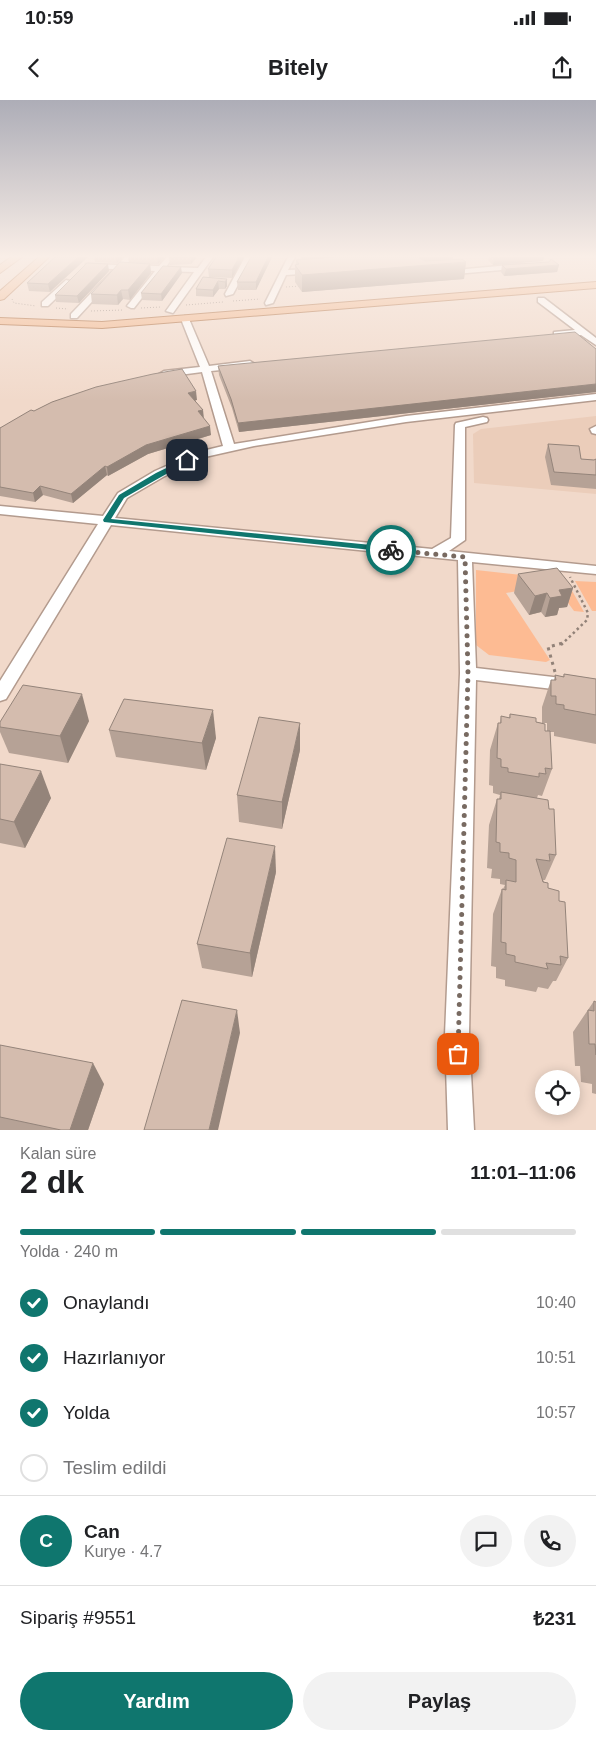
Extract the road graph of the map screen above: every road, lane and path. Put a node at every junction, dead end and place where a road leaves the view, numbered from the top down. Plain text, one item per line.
1 (1, 305) edge
2 (84, 305) edge
3 (175, 305) edge
4 (197, 305) edge
5 (211, 305) edge
6 (351, 305) edge
7 (547, 305) edge
8 (53, 308) dead end
9 (172, 308) junction
10 (14, 311) dead end
11 (77, 313) junction
12 (0, 316) edge
13 (185, 319) junction
14 (0, 321) edge
15 (582, 332) junction
16 (543, 336) edge
17 (596, 342) edge
18 (261, 363) edge
19 (205, 367) junction
20 (152, 375) edge
21 (596, 397) edge
22 (596, 407) edge
23 (229, 448) junction
24 (0, 510) edge
25 (106, 520) junction
26 (434, 554) junction
27 (465, 557) junction
28 (565, 567) junction
29 (596, 570) edge
30 (468, 673) junction
31 (557, 683) junction
32 (596, 688) edge
33 (0, 695) edge
34 (461, 1130) edge

1 - 12 main road
2 - 11 street
3 - 9 street
4 - 9 path
5 - 9 main road
6 - 13 main road
7 - 15 street
8 - 11 path
9 - 11 main road
10 - 11 main road
13 - 14 main road
13 - 19 street
15 - 16 street
15 - 17 street
18 - 19 street
19 - 20 street
19 - 23 street
21 - 23 street
22 - 26 street
23 - 25 street
24 - 25 street
25 - 26 street
25 - 33 street
26 - 27 street
27 - 28 street
27 - 30 street
28 - 29 street
28 - 31 path
30 - 31 street
30 - 34 street
31 - 32 street

